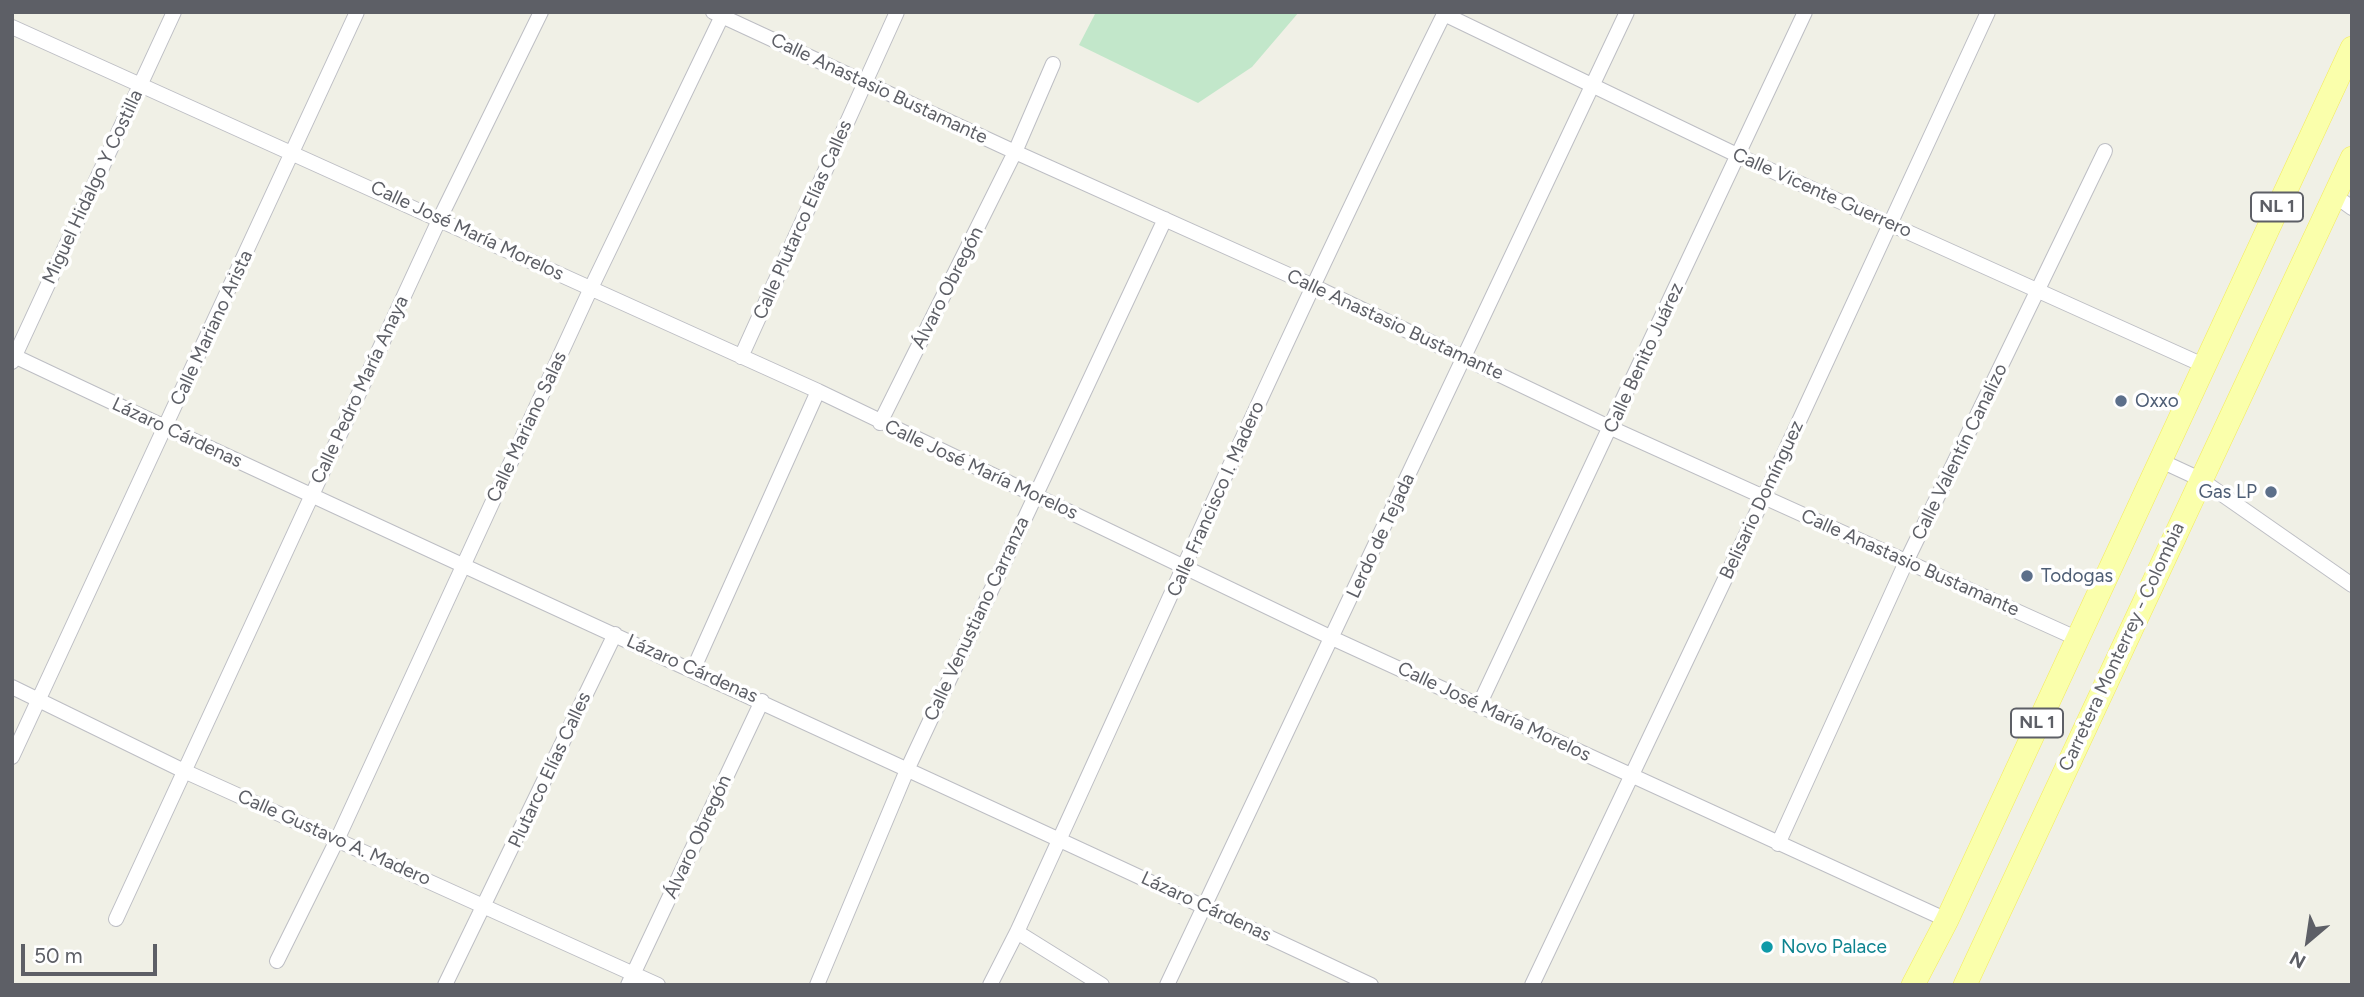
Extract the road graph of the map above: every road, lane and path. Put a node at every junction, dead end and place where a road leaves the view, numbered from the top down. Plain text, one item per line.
1 (174, 12) edge
2 (357, 12) edge
3 (541, 12) edge
4 (897, 12) edge
5 (1627, 12) edge
6 (1805, 12) edge
7 (1988, 12) edge
8 (1444, 13) edge
9 (718, 14) edge
10 (12, 27) edge
11 (2352, 48) edge
12 (1054, 64) dead end
13 (864, 82) junction
14 (140, 84) junction
15 (1592, 87) junction
16 (293, 152) junction
17 (1015, 152) junction
18 (2105, 152) dead end
19 (1739, 156) junction
20 (2352, 158) edge
21 (2343, 202) edge
22 (440, 218) junction
23 (1165, 219) junction
24 (1890, 224) junction
25 (1311, 285) junction
26 (591, 288) junction
27 (2039, 290) junction
28 (741, 357) junction
29 (13, 358) edge
30 (1465, 358) junction
31 (2203, 365) junction
32 (818, 391) junction
33 (880, 423) junction
34 (1611, 428) junction
35 (166, 429) junction
36 (2159, 460) junction
37 (2200, 479) junction
38 (312, 494) junction
39 (1035, 495) junction
40 (1764, 497) junction
41 (1906, 562) junction
42 (464, 566) junction
43 (1186, 567) junction
44 (2352, 584) edge
45 (615, 634) junction
46 (1332, 638) junction
47 (2076, 638) junction
48 (693, 670) junction
49 (12, 687) edge
50 (40, 699) junction
51 (762, 701) junction
52 (1480, 704) junction
53 (12, 757) edge
54 (907, 770) junction
55 (184, 771) junction
56 (1632, 776) junction
57 (338, 840) junction
58 (1060, 840) junction
59 (1778, 844) junction
60 (485, 906) junction
61 (1204, 906) junction
62 (116, 919) dead end
63 (1947, 920) junction
64 (1017, 932) junction
65 (277, 961) dead end
66 (1340, 970) junction
67 (631, 979) edge
68 (445, 985) edge
69 (659, 985) edge
70 (817, 985) edge
71 (990, 985) edge
72 (1102, 985) edge
73 (1167, 985) edge
74 (1334, 985) edge
75 (1371, 985) edge
76 (1532, 985) edge
77 (1913, 985) edge
78 (1965, 985) edge

1 - 14 street, Miguel Hidalgo Y Costilla
2 - 16 street, Calle Mariano Arista
3 - 22 street, Calle Pedro María Anaya
4 - 13 street, Calle Plutarco Elías Calles
5 - 15 street, Lerdo de Tejada
6 - 19 street, Calle Benito Juárez
7 - 24 street, Belisario Domínguez
8 - 15 street, Calle Vicente Guerrero
8 - 25 street, Calle Francisco I. Madero
9 - 13 street, Calle Anastasio Bustamante
9 - 26 street, Calle Mariano Salas
10 - 14 street, Calle José María Morelos
11 - 31 main road, NL 1
12 - 17 street, Álvaro Obregón
13 - 17 street, Calle Anastasio Bustamante
13 - 28 street, Calle Plutarco Elías Calles
14 - 16 street, Calle José María Morelos
14 - 29 street, Miguel Hidalgo Y Costilla
15 - 19 street, Calle Vicente Guerrero
15 - 30 street, Lerdo de Tejada
16 - 22 street, Calle José María Morelos
16 - 35 street, Calle Mariano Arista
17 - 23 street, Calle Anastasio Bustamante
17 - 33 street, Álvaro Obregón
18 - 27 street, Calle Valentín Canalizo
19 - 24 street, Calle Vicente Guerrero
19 - 34 street, Calle Benito Juárez
20 - 21 main road, Carretera Monterrey - Colombia / NL 1
21 - 37 main road, Carretera Monterrey - Colombia / NL 1
22 - 26 street, Calle José María Morelos
22 - 38 street, Calle Pedro María Anaya
23 - 25 street, Calle Anastasio Bustamante
23 - 39 street, Calle Venustiano Carranza
24 - 27 street, Calle Vicente Guerrero
24 - 40 street, Belisario Domínguez
25 - 30 street, Calle Anastasio Bustamante
25 - 43 street, Calle Francisco I. Madero
26 - 28 street, Calle José María Morelos
26 - 42 street, Calle Mariano Salas
27 - 31 street, Calle Vicente Guerrero
27 - 41 street, Calle Valentín Canalizo
28 - 32 street, Calle José María Morelos
29 - 35 street, Lázaro Cárdenas
30 - 34 street, Calle Anastasio Bustamante
30 - 46 street, Lerdo de Tejada
31 - 36 main road, NL 1
32 - 33 street, Calle José María Morelos
32 - 48 street
33 - 39 street, Calle José María Morelos
34 - 40 street, Calle Anastasio Bustamante
34 - 52 street, Calle Benito Juárez
35 - 38 street, Lázaro Cárdenas
35 - 50 street, Calle Mariano Arista
36 - 37 street
36 - 47 main road, NL 1
37 - 44 street
37 - 78 main road, Carretera Monterrey - Colombia / NL 1
38 - 42 street, Lázaro Cárdenas
38 - 55 street, Calle Pedro María Anaya
39 - 43 street, Calle José María Morelos
39 - 54 street, Calle Venustiano Carranza
40 - 41 street, Calle Anastasio Bustamante
40 - 56 street, Belisario Domínguez
41 - 47 street, Calle Anastasio Bustamante
41 - 59 street, Calle Valentín Canalizo
42 - 45 street, Lázaro Cárdenas
42 - 57 street, Calle Mariano Salas
43 - 46 street, Calle José María Morelos
43 - 58 street, Calle Francisco I. Madero
45 - 48 street, Lázaro Cárdenas
45 - 60 street, Plutarco Elías Calles
46 - 52 street, Calle José María Morelos
46 - 61 street, Lerdo de Tejada
47 - 63 main road, NL 1
48 - 51 street, Lázaro Cárdenas
49 - 50 street, Calle Gustavo A. Madero
50 - 53 street, Calle Mariano Arista
50 - 55 street, Calle Gustavo A. Madero
51 - 54 street, Lázaro Cárdenas
51 - 67 street, Álvaro Obregón
52 - 56 street, Calle José María Morelos
54 - 58 street, Lázaro Cárdenas
54 - 70 street, Calle Venustiano Carranza
55 - 57 street, Calle Gustavo A. Madero
55 - 62 street, Calle Pedro María Anaya
56 - 59 street, Calle José María Morelos
56 - 76 street, Belisario Domínguez
57 - 60 street, Calle Gustavo A. Madero
57 - 65 street, Calle Mariano Salas
58 - 61 street, Lázaro Cárdenas
58 - 64 street, Calle Francisco I. Madero
59 - 63 street, Calle José María Morelos
60 - 67 street, Calle Gustavo A. Madero
60 - 68 street, Plutarco Elías Calles
61 - 66 street, Lázaro Cárdenas
61 - 73 street, Lerdo de Tejada
63 - 77 main road, NL 1
64 - 71 street, Calle Francisco I. Madero
64 - 72 street
66 - 74 street
66 - 75 street, Lázaro Cárdenas
67 - 69 street, Calle Gustavo A. Madero

